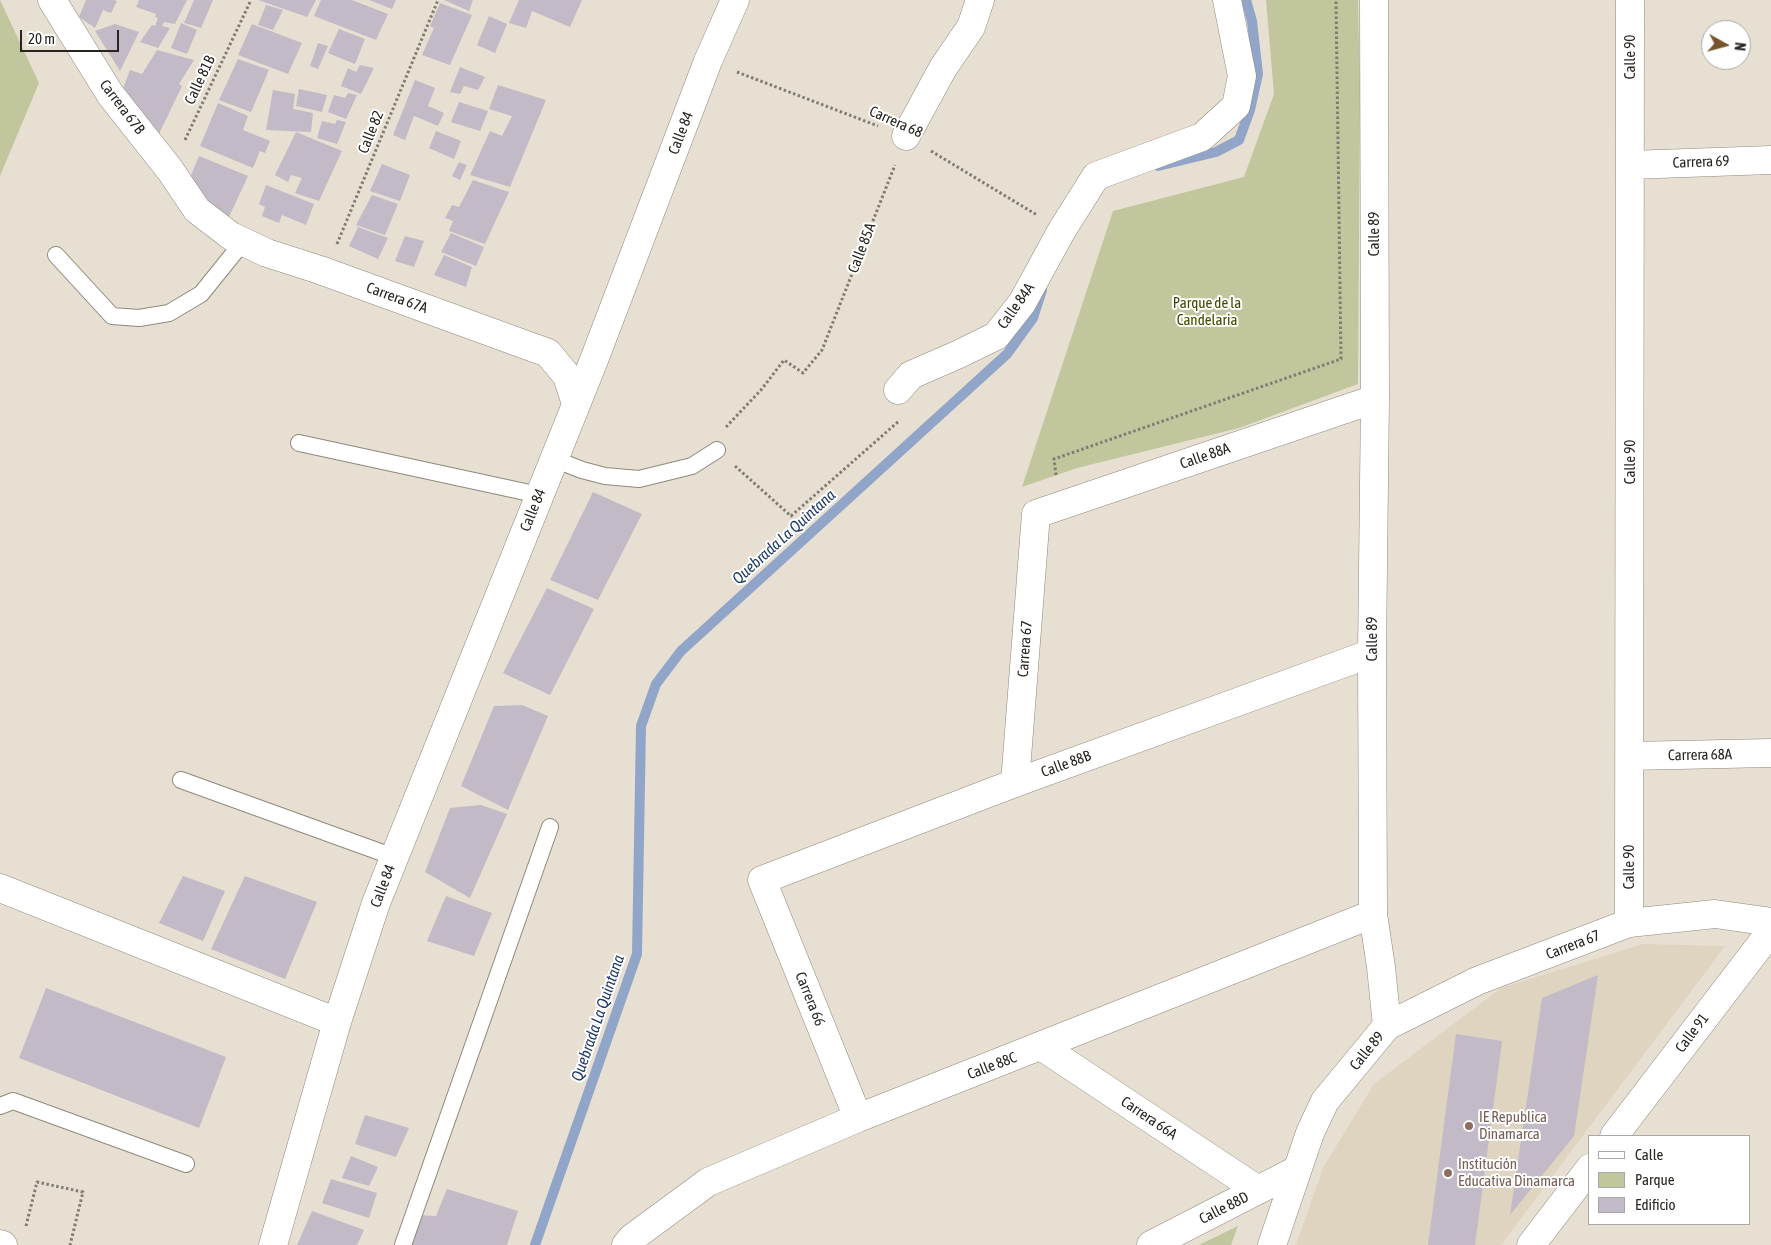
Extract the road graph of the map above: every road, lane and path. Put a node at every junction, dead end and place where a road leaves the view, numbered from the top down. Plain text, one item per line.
1 (52, 0) edge
2 (251, 0) edge
3 (438, 0) edge
4 (735, 0) edge
5 (980, 0) edge
6 (1227, 0) edge
7 (1336, 0) edge
8 (1374, 0) edge
9 (1630, 0) edge
10 (708, 61) junction
11 (906, 136) junction
12 (1771, 160) edge
13 (1630, 165) junction
14 (170, 170) junction
15 (197, 210) joint
16 (1062, 230) junction
17 (243, 242) junction
18 (56, 255) dead end
19 (320, 270) junction
20 (898, 390) joint
21 (1374, 399) junction
22 (576, 404) junction
23 (299, 443) dead end
24 (713, 447) junction
25 (554, 459) junction
26 (540, 495) junction
27 (1048, 510) junction
28 (1372, 652) junction
29 (1771, 753) edge
30 (1630, 756) junction
31 (181, 780) dead end
32 (1015, 783) junction
33 (550, 827) dead end
34 (394, 857) junction
35 (762, 880) joint
36 (0, 888) edge
37 (1372, 914) junction
38 (1771, 922) edge
39 (1629, 923) junction
40 (1771, 931) edge
41 (337, 1022) junction
42 (1387, 1026) junction
43 (1041, 1046) junction
44 (0, 1106) edge
45 (858, 1118) junction
46 (1615, 1135) edge
47 (186, 1164) dead end
48 (1297, 1170) junction
49 (1588, 1171) edge
50 (1258, 1190) junction
51 (25, 1230) dead end
52 (634, 1243) edge
53 (70, 1245) edge
54 (273, 1245) edge
55 (403, 1245) edge
56 (1151, 1245) edge
57 (1272, 1245) edge
58 (1531, 1245) edge

1 - 14 street, Carrera 67B
2 - 14 path, Calle 81B
3 - 19 path, Calle 82
4 - 10 street, Calle 84
5 - 11 street
6 - 16 street, Calle 84A
7 - 27 path
8 - 21 street, Calle 89
9 - 13 street, Calle 90
10 - 11 path, Carrera 68
10 - 22 street, Calle 84
11 - 16 path, Carrera 68
11 - 24 path, Calle 85A
12 - 13 street, Carrera 69
13 - 30 street, Calle 90
14 - 15 street, Carrera 67B
15 - 17 street, Carrera 67A
16 - 20 street, Calle 84A
17 - 18 lane
17 - 19 street, Carrera 67A
19 - 22 street, Carrera 67A
20 - 24 path
21 - 27 street, Calle 88A
21 - 28 street, Calle 89
22 - 25 street, Calle 84
23 - 26 lane
24 - 25 lane
25 - 26 street, Calle 84
26 - 34 street, Calle 84
27 - 32 street, Carrera 67
28 - 32 street, Calle 88B
28 - 37 street, Calle 89
29 - 30 street, Carrera 68A
30 - 39 street, Calle 90
31 - 34 lane
32 - 35 street, Calle 88B
33 - 55 lane
34 - 41 street, Calle 84
35 - 45 street, Carrera 66
36 - 41 street
37 - 42 street, Calle 89
37 - 43 street, Calle 88C
38 - 39 street, Carrera 67
39 - 42 street, Carrera 67
40 - 46 street, Calle 91
41 - 54 street, Calle 84
42 - 48 street, Calle 89
43 - 45 street, Calle 88C
43 - 50 street, Carrera 66A
44 - 47 lane
45 - 52 street, Calle 88C
48 - 50 street, Calle 88D
48 - 57 street, Calle 89
49 - 58 street
50 - 56 street, Calle 88D
51 - 53 path

